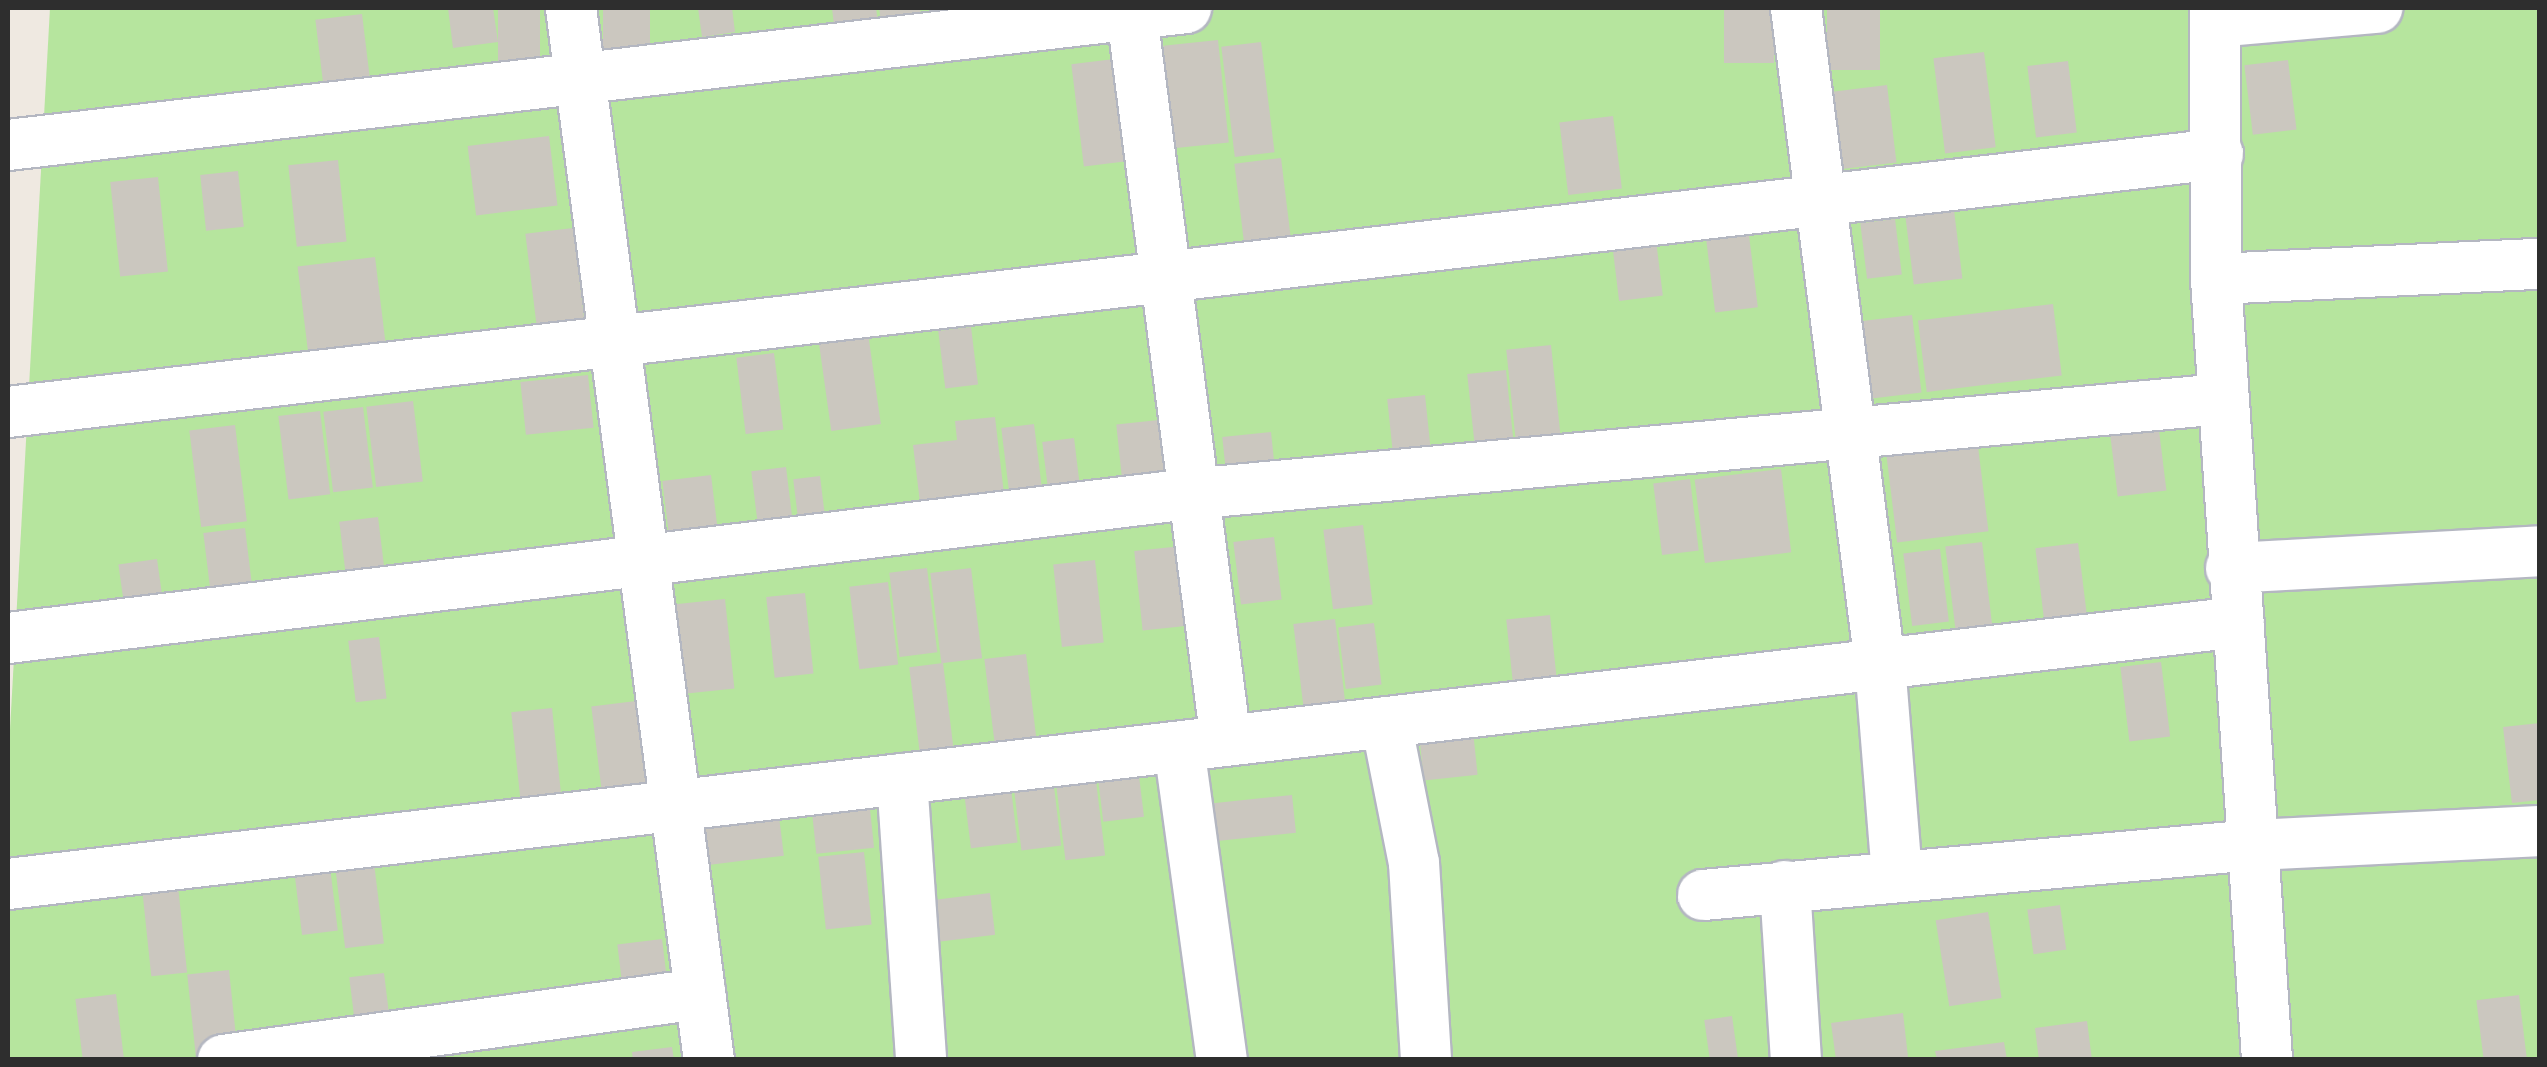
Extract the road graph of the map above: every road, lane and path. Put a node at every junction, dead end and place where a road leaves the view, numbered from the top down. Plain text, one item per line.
1 (572, 8) edge
2 (1186, 8) edge
3 (1796, 8) edge
4 (2377, 8) edge
5 (1131, 11) edge
6 (2216, 15) edge
7 (581, 80) junction
8 (8, 144) edge
9 (2218, 154) junction
10 (1818, 201) junction
11 (2540, 264) edge
12 (1164, 277) junction
13 (2216, 279) junction
14 (615, 341) junction
15 (2222, 399) junction
16 (8, 412) edge
17 (1847, 435) junction
18 (1190, 494) junction
19 (2540, 552) edge
20 (645, 567) junction
21 (2231, 568) junction
22 (2239, 622) junction
23 (8, 638) edge
24 (1880, 664) junction
25 (1386, 722) junction
26 (1202, 744) junction
27 (902, 779) junction
28 (676, 806) junction
29 (2540, 831) edge
30 (2254, 845) junction
31 (1896, 874) junction
32 (8, 884) edge
33 (1785, 886) junction
34 (1702, 895) dead end
35 (700, 994) junction
36 (223, 1060) edge
37 (709, 1060) edge
38 (921, 1060) edge
39 (1222, 1060) edge
40 (1426, 1060) edge
41 (1796, 1060) edge
42 (2267, 1060) edge

1 - 7 street
2 - 5 street
3 - 10 street
4 - 6 street
5 - 7 street
5 - 12 street
6 - 9 street
7 - 8 street
7 - 14 street
9 - 10 street
9 - 13 street
10 - 12 street
10 - 17 street
11 - 13 street
12 - 14 street
12 - 18 street
13 - 15 street
14 - 16 street
14 - 20 street
15 - 17 street
15 - 21 street
17 - 18 street
17 - 24 street
18 - 20 street
18 - 26 street
19 - 21 street
20 - 23 street
20 - 28 street
21 - 22 street
22 - 24 street
22 - 30 street
24 - 25 street
24 - 31 street
25 - 26 street
25 - 40 street
26 - 27 street
26 - 39 street
27 - 28 street
27 - 38 street
28 - 32 street
28 - 35 street
29 - 30 street
30 - 31 street
30 - 42 street
31 - 33 street
33 - 34 street
33 - 41 street
35 - 36 street
35 - 37 street

